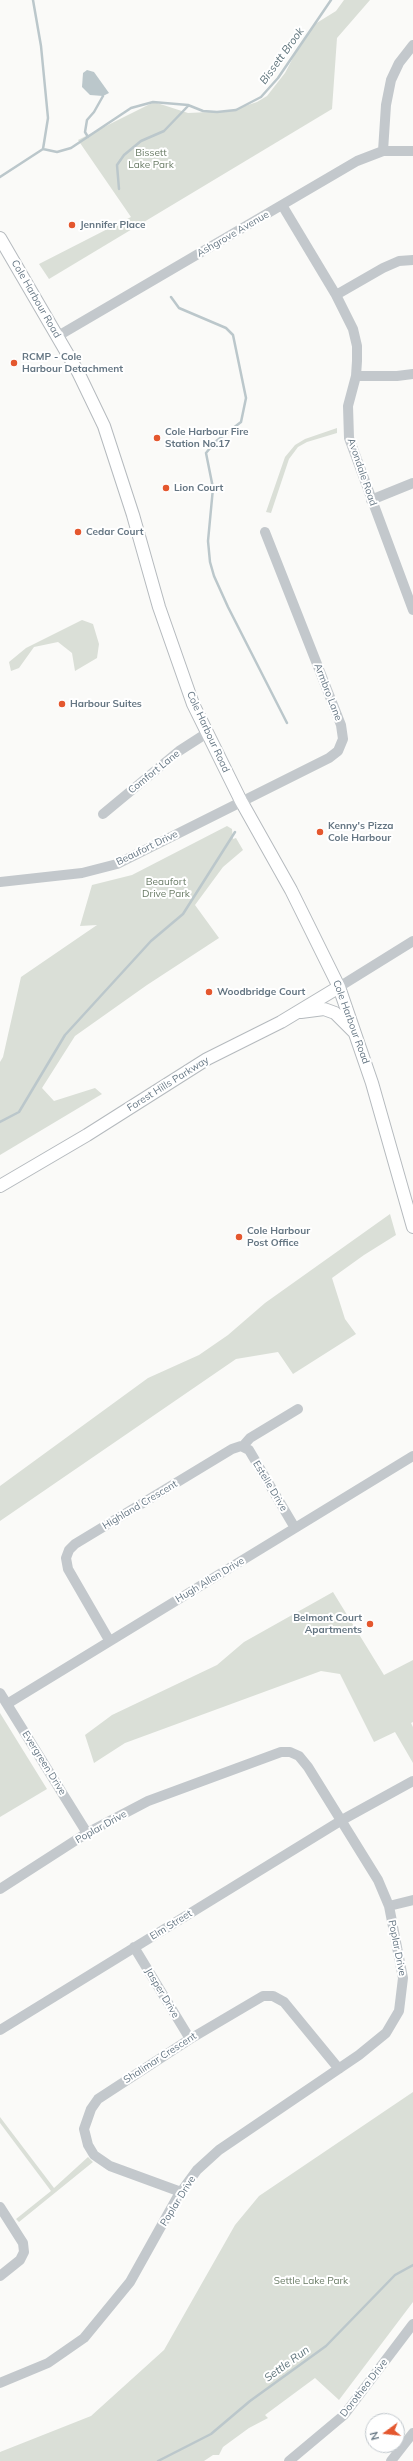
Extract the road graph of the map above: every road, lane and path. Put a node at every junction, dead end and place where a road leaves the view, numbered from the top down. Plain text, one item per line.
1 (413, 45) edge
2 (383, 151) junction
3 (413, 151) edge
4 (282, 205) junction
5 (0, 238) edge
6 (413, 260) edge
7 (336, 295) junction
8 (58, 336) junction
9 (413, 374) edge
10 (356, 376) junction
11 (413, 483) edge
12 (371, 500) junction
13 (265, 532) dead end
14 (410, 593) edge
15 (413, 610) edge
16 (207, 733) junction
17 (241, 801) junction
18 (103, 814) dead end
19 (0, 882) edge
20 (413, 942) edge
21 (339, 986) junction
22 (298, 1012) junction
23 (355, 1033) junction
24 (0, 1186) edge
25 (413, 1227) edge
26 (298, 1409) dead end
27 (243, 1446) junction
28 (413, 1456) edge
29 (295, 1528) junction
30 (109, 1640) junction
31 (0, 1693) edge
32 (6, 1704) junction
33 (413, 1781) edge
34 (342, 1820) junction
35 (87, 1833) junction
36 (0, 1889) edge
37 (413, 1900) edge
38 (389, 1906) junction
39 (134, 1947) junction
40 (0, 2030) edge
41 (190, 2039) junction
42 (339, 2069) junction
43 (180, 2192) junction
44 (0, 2207) edge
45 (0, 2276) edge
46 (413, 2324) edge
47 (0, 2383) edge
48 (413, 2433) edge
49 (289, 2461) edge
50 (391, 2461) edge

1 - 2 street
2 - 3 street, Ashgrove Avenue
2 - 4 street, Ashgrove Avenue
4 - 7 street, Avondale Road
4 - 8 street, Ashgrove Avenue
5 - 8 main road, Cole Harbour Road
6 - 7 street
7 - 10 street, Avondale Road
8 - 16 main road, Cole Harbour Road
9 - 10 street
10 - 12 street, Avondale Road
11 - 12 street
12 - 14 street, Avondale Road
13 - 17 street, Armbro Lane
14 - 15 street, Avondale Road
16 - 17 main road, Cole Harbour Road
16 - 18 street, Comfort Lane
17 - 19 street, Beaufort Drive
17 - 21 main road, Cole Harbour Road
20 - 21 street
21 - 22 main road, Forest Hills Parkway
21 - 23 main road, Cole Harbour Road
22 - 23 main road
22 - 24 main road, Forest Hills Parkway
23 - 25 main road, Cole Harbour Road
26 - 27 street, Highland Crescent
27 - 29 street, Estelle Drive
27 - 30 street, Highland Crescent
28 - 29 street, Hugh Allen Drive
29 - 30 street, Hugh Allen Drive
30 - 32 street, Hugh Allen Drive
31 - 32 street, Evergreen Drive
32 - 35 street, Evergreen Drive
33 - 34 street, Elm Street
34 - 35 street, Poplar Drive
34 - 38 street, Poplar Drive
34 - 39 street, Elm Street
35 - 36 street, Poplar Drive
37 - 38 street
38 - 42 street, Poplar Drive
39 - 40 street, Elm Street
39 - 41 street, Jasper Drive
41 - 42 street, Shalimar Crescent
41 - 43 street, Shalimar Crescent
42 - 43 street, Poplar Drive
43 - 47 street, Poplar Drive
44 - 45 street
46 - 49 street, Dorothea Drive
48 - 50 street

